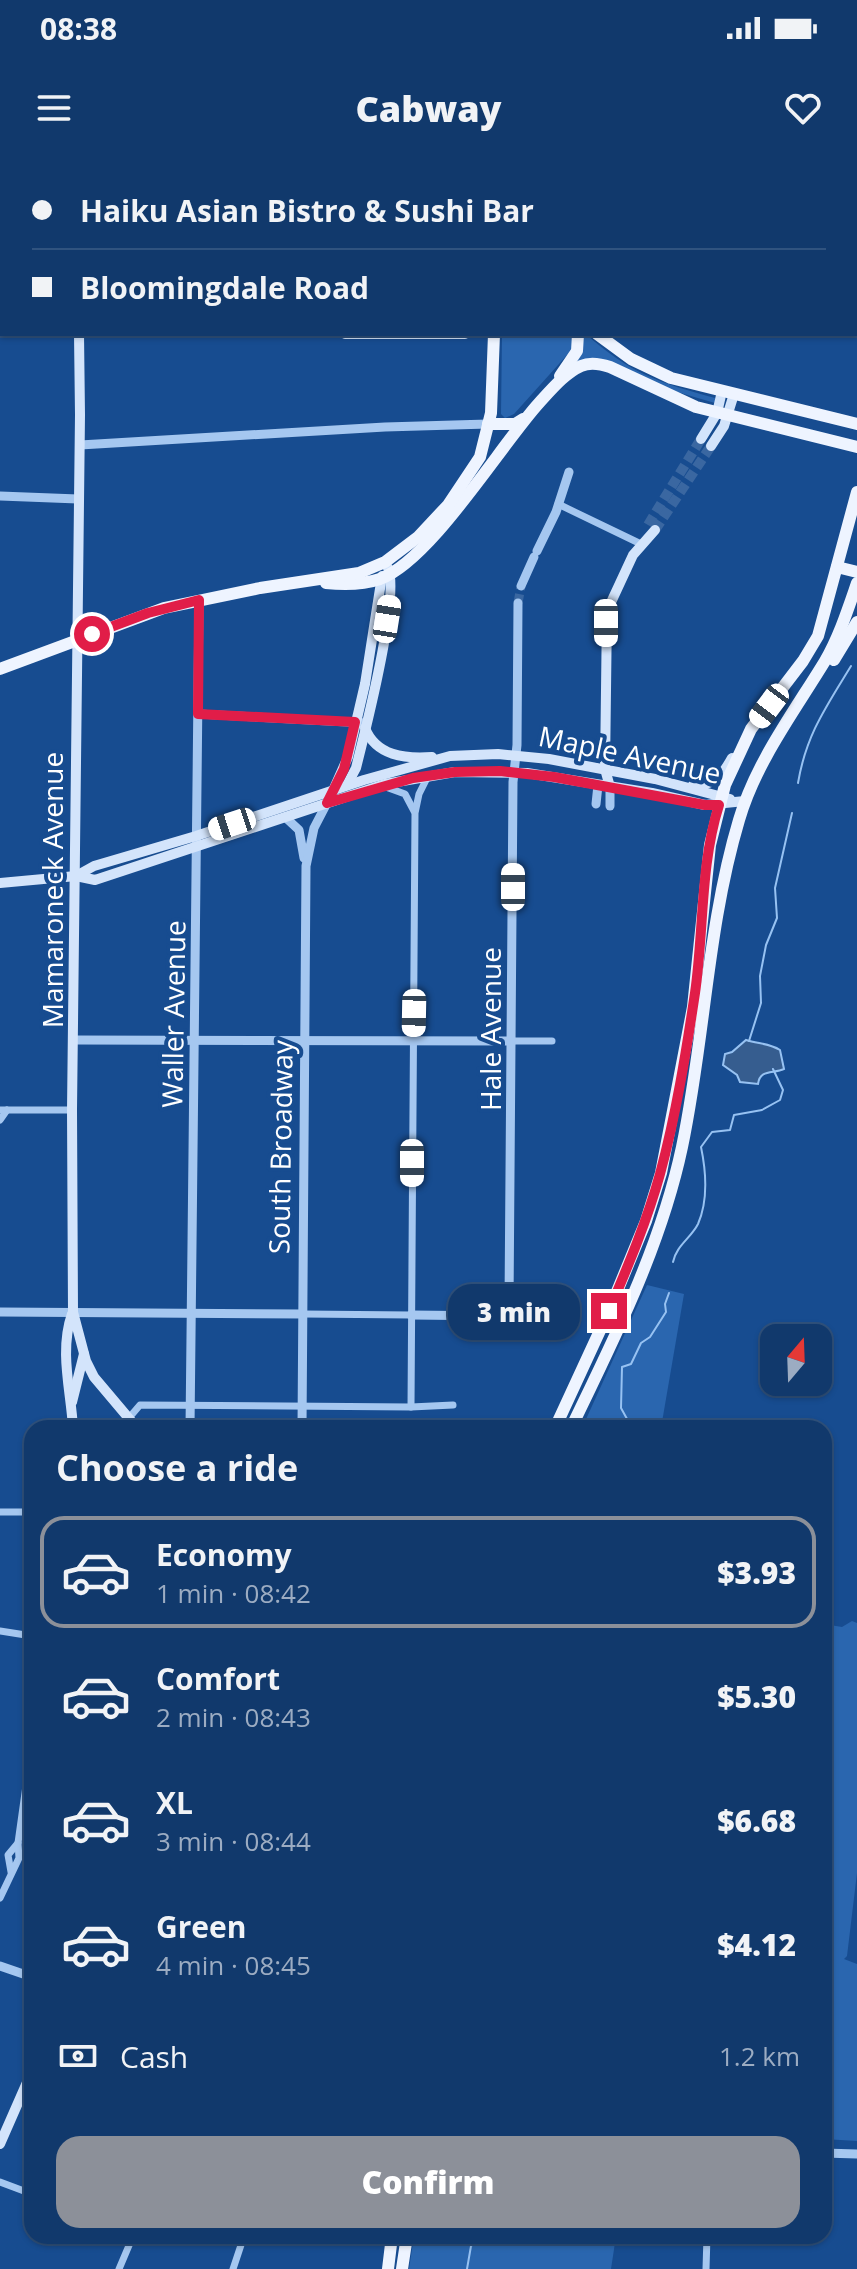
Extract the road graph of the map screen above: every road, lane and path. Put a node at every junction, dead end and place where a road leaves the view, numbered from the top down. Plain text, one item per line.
1 (79, 336) edge
2 (494, 336) edge
3 (578, 336) edge
4 (599, 336) edge
5 (549, 392) junction
6 (728, 392) junction
7 (530, 412) junction
8 (722, 414) junction
9 (488, 424) junction
10 (857, 424) edge
11 (701, 439) tunnel mouth
12 (80, 445) junction
13 (711, 446) tunnel mouth
14 (857, 447) edge
15 (569, 472) dead end
16 (857, 492) edge
17 (0, 496) edge
18 (78, 499) junction
19 (558, 504) junction
20 (652, 527) tunnel mouth
21 (641, 544) junction
22 (837, 567) junction
23 (386, 571) junction
24 (857, 572) edge
25 (834, 581) junction
26 (521, 586) tunnel mouth
27 (856, 588) edge
28 (199, 600) junction
29 (518, 603) tunnel mouth
30 (857, 622) edge
31 (77, 640) junction
32 (0, 669) edge
33 (198, 714) junction
34 (362, 724) junction
35 (751, 729) junction
36 (779, 737) junction
37 (516, 755) junction
38 (450, 756) junction
39 (605, 769) junction
40 (514, 772) junction
41 (428, 776) junction
42 (655, 779) junction
43 (347, 785) junction
44 (598, 785) junction
45 (381, 786) junction
46 (610, 787) junction
47 (334, 789) junction
48 (720, 801) junction
49 (745, 801) junction
50 (327, 803) junction
51 (596, 804) dead end
52 (610, 806) dead end
53 (415, 813) junction
54 (285, 817) junction
55 (196, 841) junction
56 (306, 866) junction
57 (76, 876) junction
58 (0, 883) edge
59 (75, 1040) junction
60 (194, 1040) junction
61 (305, 1040) junction
62 (512, 1041) junction
63 (552, 1041) dead end
64 (413, 1042) junction
65 (4, 1110) edge
66 (72, 1110) junction
67 (0, 1120) edge
68 (2, 1309) edge
69 (73, 1312) junction
70 (192, 1312) junction
71 (303, 1314) junction
72 (411, 1315) junction
73 (84, 1354) junction
74 (72, 1402) junction
75 (189, 1405) junction
76 (453, 1405) dead end
77 (302, 1406) junction
78 (411, 1407) junction
79 (128, 1419) joint
80 (73, 1420) edge
81 (190, 1420) edge
82 (302, 1420) edge
83 (559, 1420) edge
84 (575, 1420) edge
85 (0, 1512) edge
86 (24, 1512) edge
87 (0, 1631) edge
88 (24, 1635) edge
89 (24, 1800) edge
90 (0, 1898) edge
91 (0, 1966) edge
92 (24, 1974) edge
93 (24, 2089) edge
94 (0, 2144) edge
95 (832, 2153) edge
96 (857, 2154) edge
97 (0, 2182) edge
98 (24, 2191) edge
99 (128, 2244) edge
100 (241, 2244) edge
101 (391, 2244) edge
102 (406, 2244) edge
103 (707, 2244) edge
104 (119, 2269) edge
105 (233, 2269) edge
106 (388, 2269) edge
107 (402, 2269) edge
108 (706, 2269) edge

1 - 12 main road, Mamaroneck Avenue
2 - 9 main road
3 - 5 main road
4 - 6 main road
5 - 7 main road
5 - 8 main road
6 - 8 main road
6 - 10 main road
7 - 9 main road
7 - 23 main road
8 - 11 main road
8 - 13 main road
8 - 14 main road
9 - 12 street
9 - 23 main road
12 - 18 main road, Mamaroneck Avenue
15 - 19 street
16 - 22 main road
17 - 18 street
18 - 31 main road, Mamaroneck Avenue
19 - 21 street
19 - 26 street
20 - 21 main road
21 - 39 main road
22 - 24 main road
22 - 25 main road
23 - 28 main road
23 - 34 main road, South Broadway
25 - 27 main road
25 - 35 main road
27 - 36 main road
28 - 31 main road
28 - 33 street, Waller Avenue
29 - 37 street, Hale Avenue
30 - 36 main road
31 - 32 main road
31 - 57 main road, Mamaroneck Avenue
33 - 34 street
33 - 55 street, Waller Avenue
34 - 38 main road
34 - 43 main road, South Broadway
34 - 47 main road, South Broadway
35 - 42 main road
35 - 48 main road
36 - 49 main road
37 - 38 main road, Maple Avenue
37 - 39 main road, Maple Avenue
37 - 40 street, Hale Avenue
38 - 43 main road, Maple Avenue
39 - 42 main road, Maple Avenue
39 - 44 main road
39 - 46 main road
40 - 41 main road, Maple Avenue
40 - 44 main road, Maple Avenue
40 - 62 street, Hale Avenue
41 - 45 main road, Maple Avenue
41 - 53 street
42 - 48 main road, Maple Avenue
43 - 47 main road, Maple Avenue
43 - 50 main road, South Broadway
44 - 46 main road, Maple Avenue
44 - 51 street
45 - 50 main road, Maple Avenue
45 - 53 street
46 - 48 main road, Maple Avenue
46 - 52 street
47 - 50 main road, South Broadway
47 - 55 main road, Maple Avenue
48 - 49 main road, Maple Avenue
48 - 83 main road
49 - 84 main road
50 - 54 main road, Maple Avenue
50 - 56 street, South Broadway
53 - 64 street
54 - 55 main road, Maple Avenue
54 - 56 street, South Broadway
55 - 57 main road, Maple Avenue
55 - 60 street, Waller Avenue
56 - 61 street, South Broadway
57 - 58 main road, Maple Avenue
57 - 59 main road, Mamaroneck Avenue
59 - 60 street
59 - 66 main road, Mamaroneck Avenue
60 - 61 street
60 - 70 street, Waller Avenue
61 - 64 street
61 - 71 street, South Broadway
62 - 63 street
62 - 64 street
62 - 72 street, Hale Avenue
64 - 72 street
65 - 66 street
65 - 67 street
66 - 69 main road, Mamaroneck Avenue
68 - 69 street
69 - 70 street
69 - 73 main road, Mamaroneck Avenue
69 - 74 main road
70 - 71 street
70 - 75 street, Waller Avenue
71 - 72 street
71 - 77 street, South Broadway
72 - 78 street
73 - 74 main road
73 - 79 main road, Mamaroneck Avenue
74 - 80 main road
75 - 77 street
75 - 79 street
75 - 81 street, Waller Avenue
76 - 78 street
77 - 78 street
77 - 82 street, South Broadway
85 - 86 street
87 - 88 street
89 - 90 street
91 - 92 street
93 - 94 main road
95 - 96 street
97 - 98 street
99 - 104 street
100 - 105 street
101 - 106 main road
102 - 107 main road
103 - 108 street

